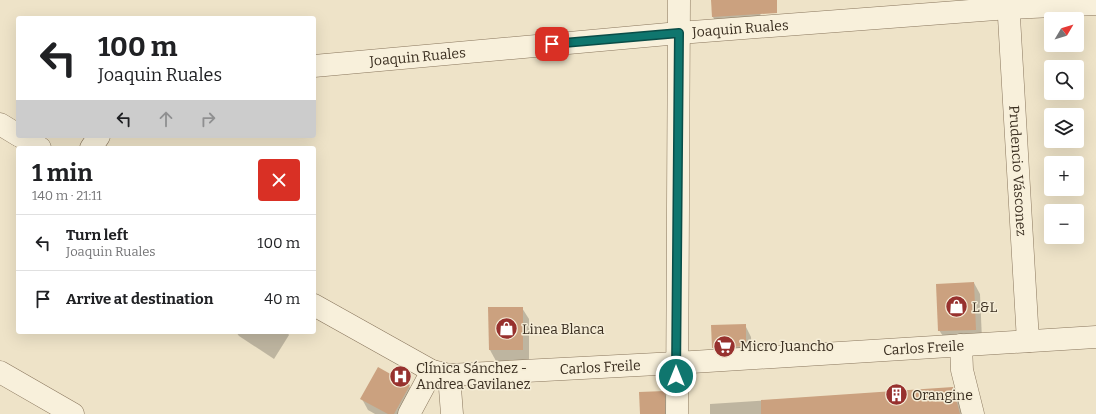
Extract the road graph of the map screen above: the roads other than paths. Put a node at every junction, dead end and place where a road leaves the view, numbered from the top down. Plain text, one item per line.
1 (679, 0) edge
2 (1009, 4) edge
3 (1096, 4) edge
4 (679, 33) junction
5 (316, 66) edge
6 (0, 124) edge
7 (16, 134) edge
8 (22, 138) edge
9 (36, 146) edge
10 (316, 305) edge
11 (1096, 337) edge
12 (1028, 341) junction
13 (961, 345) junction
14 (676, 363) junction
15 (0, 372) edge
16 (440, 373) junction
17 (73, 414) edge
18 (409, 414) edge
19 (452, 414) edge
20 (677, 414) edge
21 (974, 414) edge

1 - 4 street
2 - 3 street, Joaquin Ruales
2 - 4 street, Joaquin Ruales
2 - 12 street, Prudencio Vásconez
4 - 5 street, Joaquin Ruales
4 - 14 street
6 - 7 street
8 - 9 street
10 - 16 street
11 - 12 street, Carlos Freile
12 - 13 street, Carlos Freile
13 - 14 street, Carlos Freile
13 - 21 street
14 - 16 street, Carlos Freile
14 - 20 street
15 - 17 street
16 - 18 street
16 - 19 street

